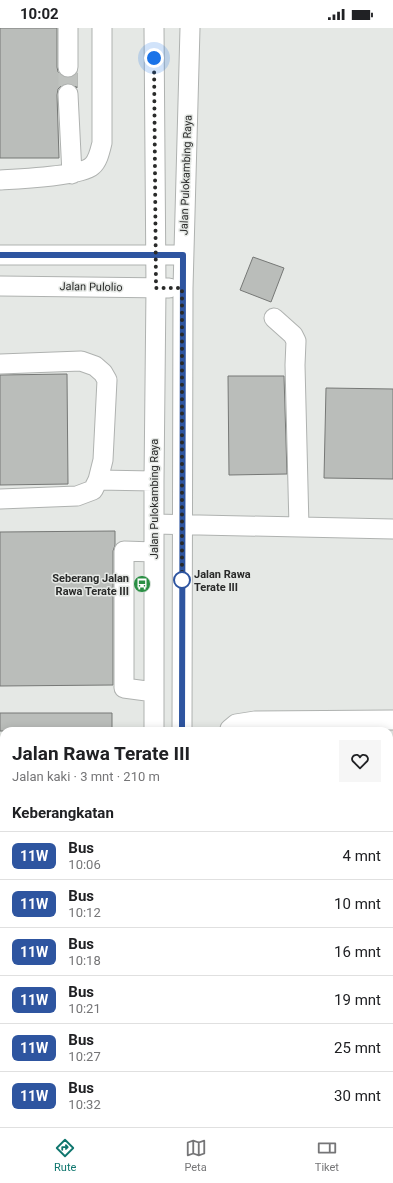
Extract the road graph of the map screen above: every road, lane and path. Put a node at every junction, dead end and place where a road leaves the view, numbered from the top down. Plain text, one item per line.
1 (68, 28) edge
2 (102, 28) edge
3 (154, 28) edge
4 (190, 28) edge
5 (68, 67) tunnel mouth
6 (68, 94) tunnel mouth
7 (72, 174) junction
8 (0, 180) edge
9 (0, 255) edge
10 (156, 255) junction
11 (183, 255) junction
12 (0, 286) edge
13 (156, 288) junction
14 (182, 288) junction
15 (274, 318) dead end
16 (0, 364) edge
17 (98, 480) junction
18 (154, 481) junction
19 (0, 499) edge
20 (154, 524) junction
21 (182, 524) junction
22 (299, 527) junction
23 (393, 529) edge
24 (154, 552) junction
25 (154, 692) junction
26 (393, 720) edge
27 (154, 727) edge
28 (182, 727) edge
29 (232, 727) edge

1 - 5 street
2 - 7 street
3 - 10 street, Jalan Pulokambing Raya
4 - 11 street, Jalan Pulokambing Raya
6 - 7 street
7 - 8 street
9 - 10 street
10 - 11 street
10 - 13 street, Jalan Pulokambing Raya
11 - 14 street, Jalan Pulokambing Raya
12 - 13 street, Jalan Pulolio
13 - 14 street, Jalan Pulolio
13 - 18 street, Jalan Pulokambing Raya
14 - 21 street, Jalan Pulokambing Raya
15 - 22 street
16 - 17 street
17 - 18 street
17 - 19 street
18 - 20 street, Jalan Pulokambing Raya
20 - 21 street
20 - 24 street, Jalan Pulokambing Raya
21 - 22 street
21 - 28 street, Jalan Pulokambing Raya
22 - 23 street
24 - 25 street, Jalan Pulokambing Raya
24 - 25 street
25 - 27 street, Jalan Pulokambing Raya
26 - 29 street

